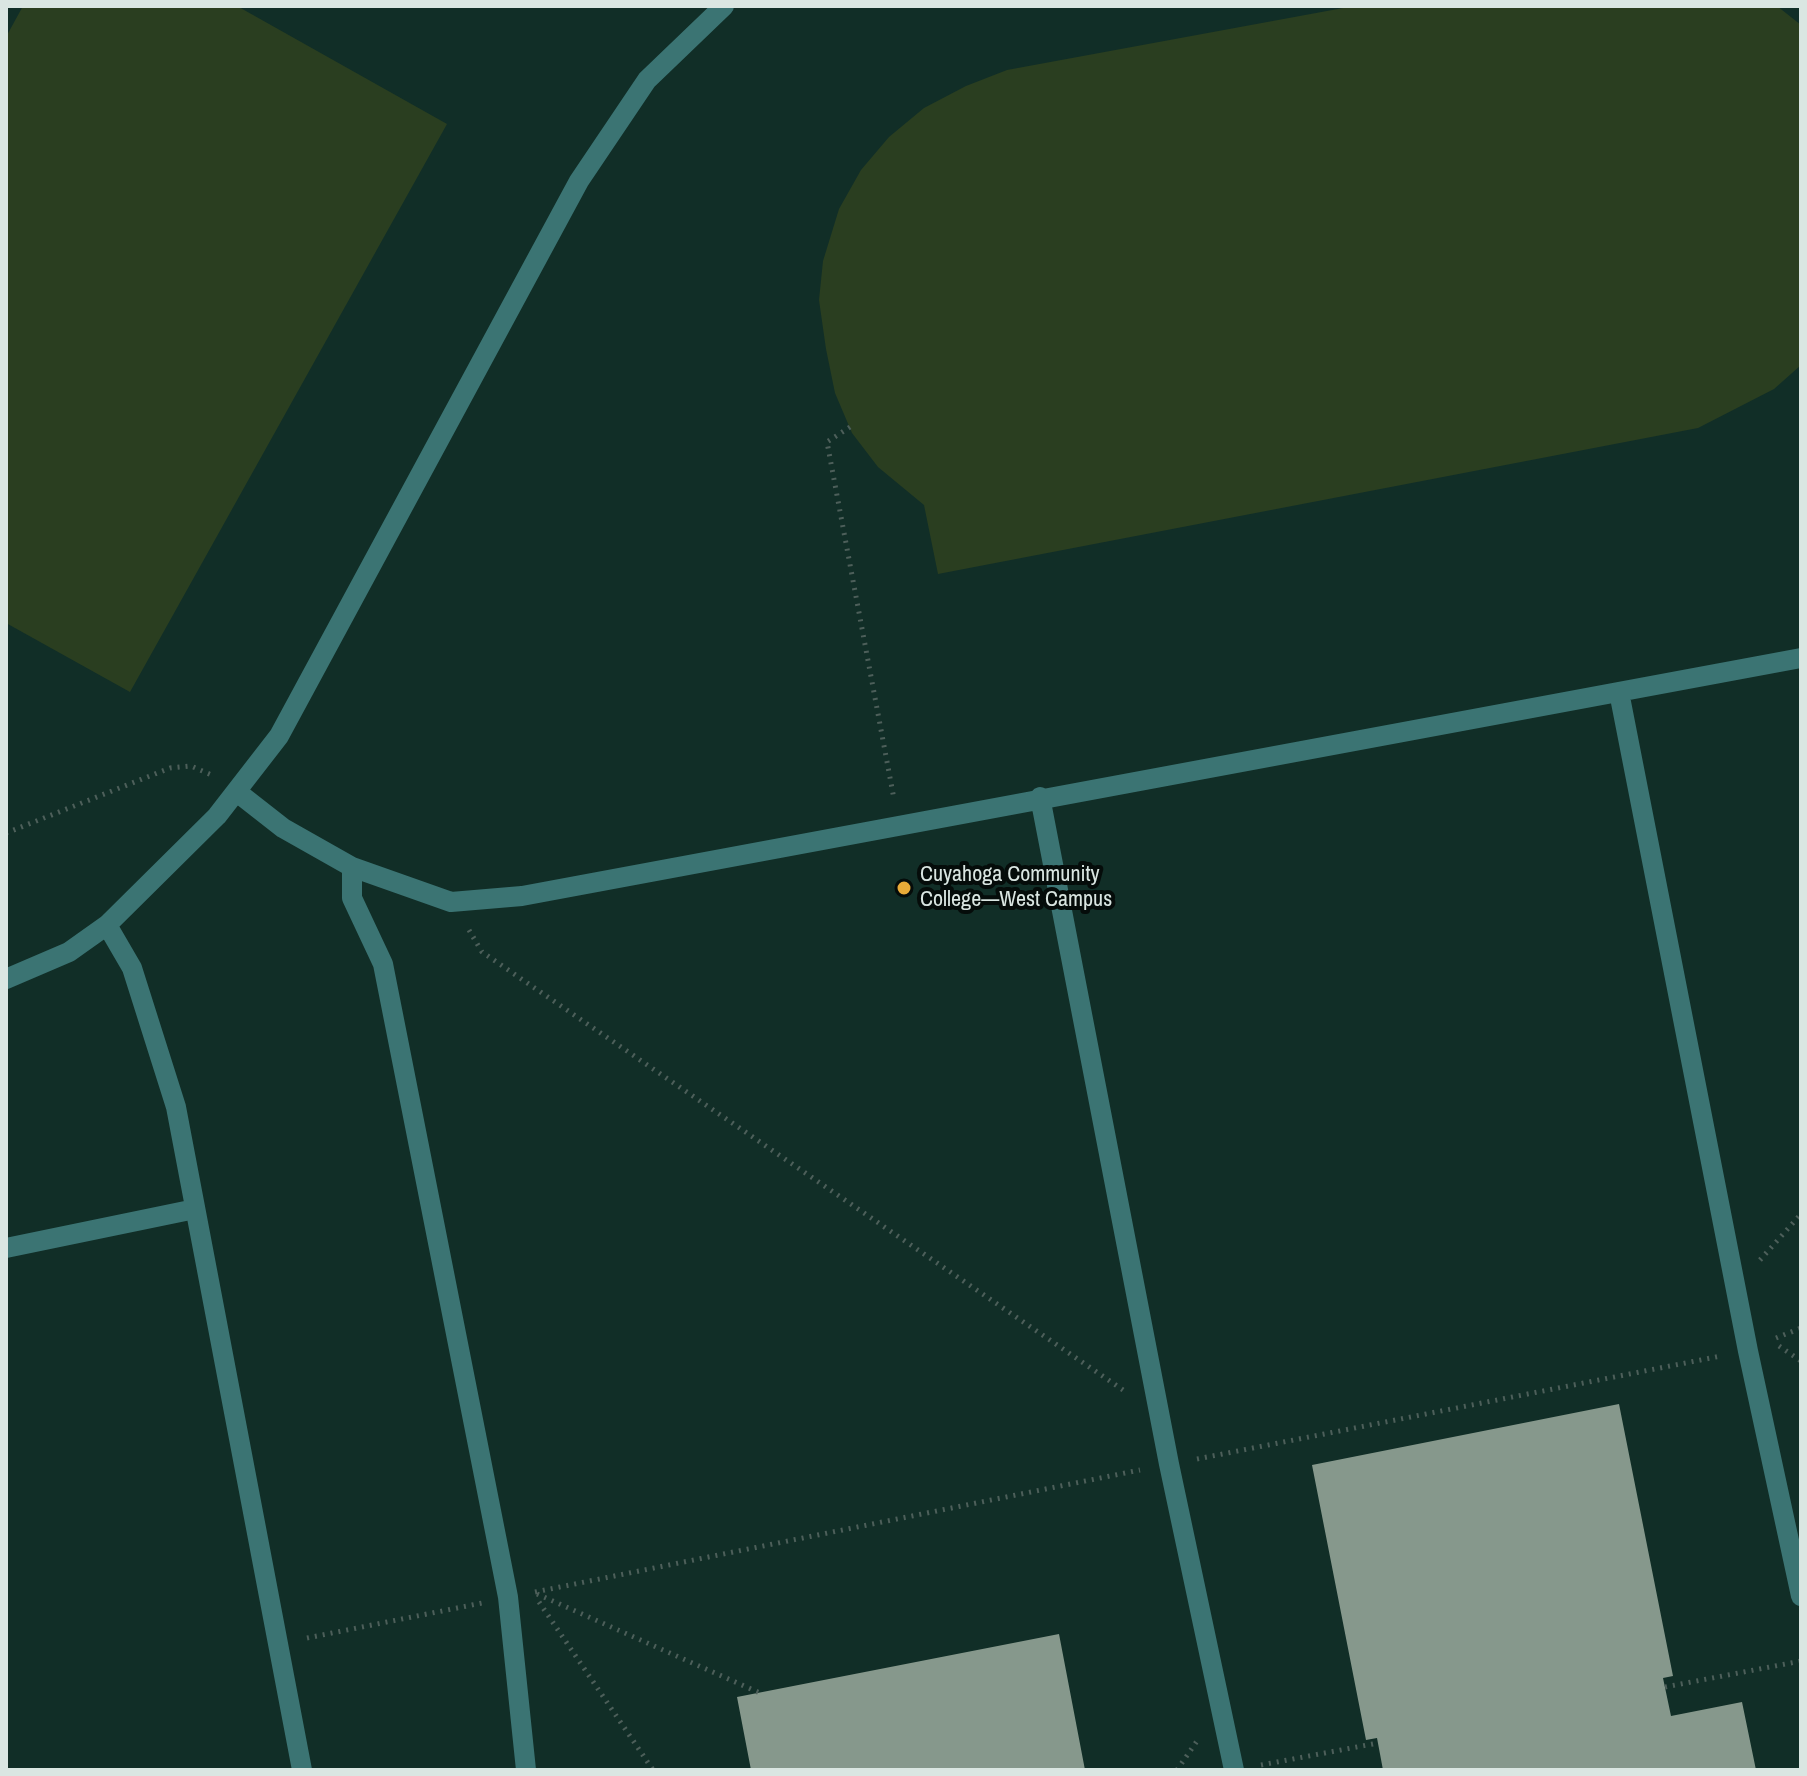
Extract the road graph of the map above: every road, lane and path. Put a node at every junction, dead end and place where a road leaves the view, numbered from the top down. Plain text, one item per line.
1 (724, 6) edge
2 (850, 427) dead end
3 (1801, 658) edge
4 (1619, 692) junction
5 (237, 792) junction
6 (1040, 797) junction
7 (899, 823) junction
8 (6, 833) edge
9 (352, 867) junction
10 (451, 902) junction
11 (107, 925) junction
12 (6, 979) edge
13 (195, 1209) junction
14 (1801, 1214) edge
15 (6, 1248) edge
16 (1736, 1288) junction
17 (1801, 1328) edge
18 (1748, 1351) junction
19 (1801, 1361) edge
20 (1160, 1416) junction
21 (1169, 1464) junction
22 (533, 1592) junction
23 (1801, 1596) edge
24 (508, 1597) junction
25 (302, 1639) dead end
26 (1801, 1661) edge
27 (1665, 1687) dead end
28 (760, 1693) dead end
29 (1378, 1743) dead end
30 (1242, 1769) edge
31 (302, 1770) edge
32 (526, 1770) edge
33 (653, 1770) edge

1 - 5 lane
2 - 7 path
3 - 4 lane
4 - 6 lane
4 - 16 lane
5 - 8 path
5 - 9 lane
5 - 11 lane
6 - 7 lane
6 - 20 lane
7 - 10 lane
9 - 10 lane
9 - 24 lane
10 - 20 path
11 - 12 lane
11 - 13 lane
13 - 15 lane
13 - 31 lane
14 - 16 path
16 - 18 lane
17 - 19 path
18 - 21 path
18 - 23 lane
20 - 21 lane
21 - 22 path
21 - 30 lane
22 - 24 path
22 - 28 path
22 - 33 path
24 - 25 path
24 - 32 lane
26 - 27 path
29 - 30 path

